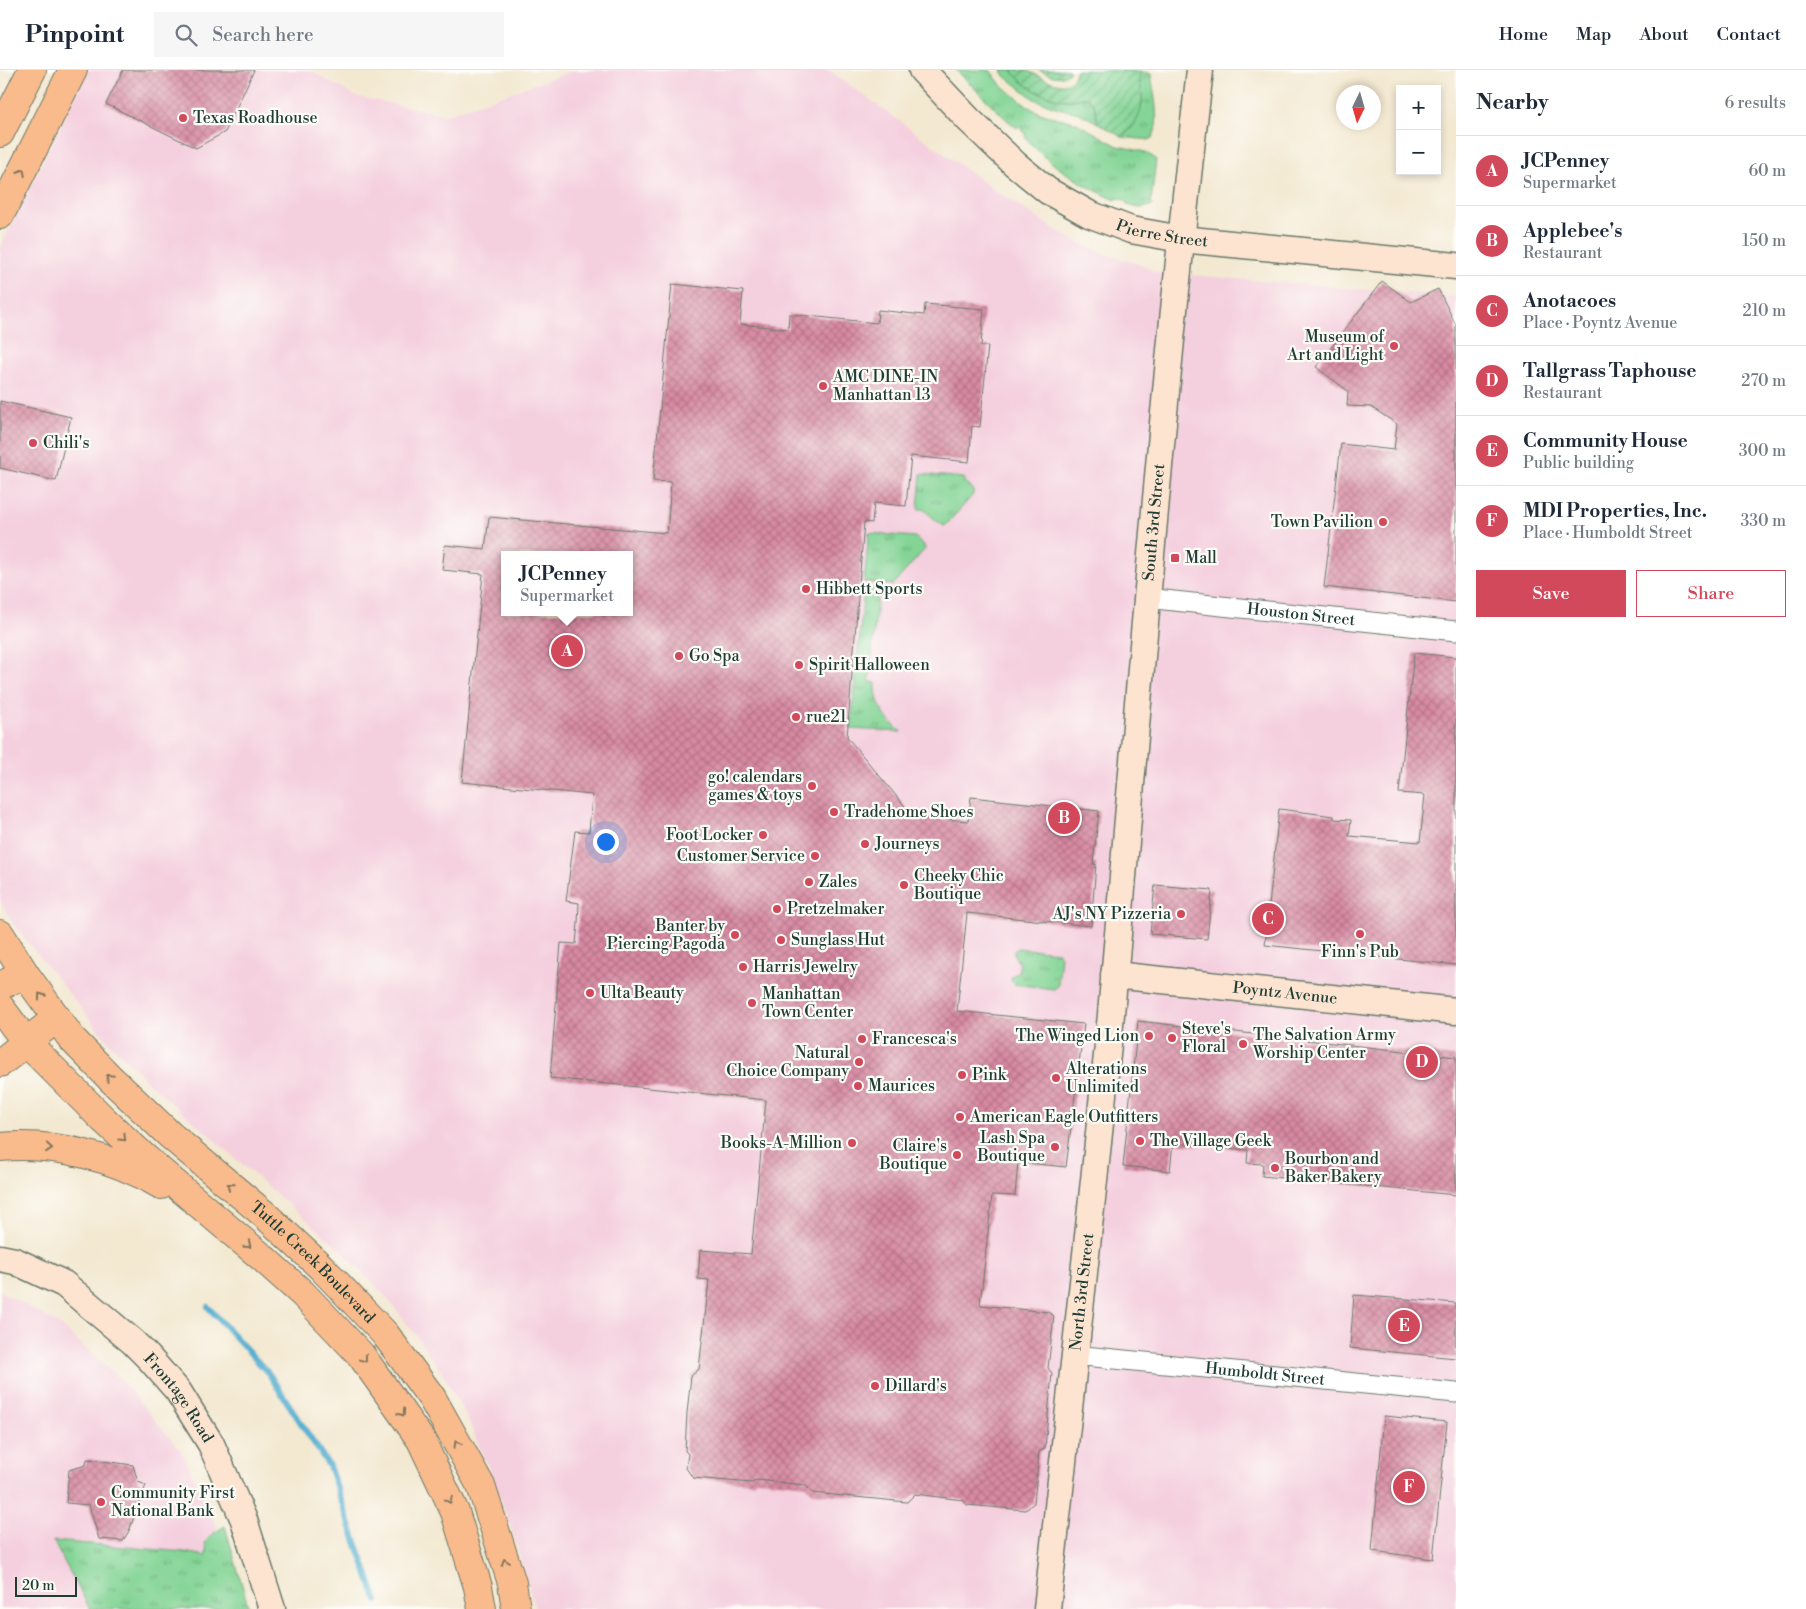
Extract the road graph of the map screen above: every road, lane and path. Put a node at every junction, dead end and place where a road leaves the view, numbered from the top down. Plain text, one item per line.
1 (32, 70) edge
2 (73, 70) edge
3 (922, 70) edge
4 (1200, 70) edge
5 (0, 133) edge
6 (0, 215) edge
7 (1181, 239) junction
8 (1456, 266) edge
9 (1146, 598) junction
10 (1456, 630) edge
11 (0, 934) edge
12 (25, 974) junction
13 (1114, 975) junction
14 (0, 986) edge
15 (0, 1007) edge
16 (1456, 1011) edge
17 (57, 1018) junction
18 (26, 1042) junction
19 (0, 1063) edge
20 (0, 1147) edge
21 (211, 1214) junction
22 (0, 1258) edge
23 (1074, 1355) junction
24 (1456, 1394) edge
25 (272, 1609) edge
26 (482, 1609) edge
27 (516, 1609) edge
28 (1047, 1609) edge

1 - 5 highway
6 -> 2 highway
3 - 7 street, Pierre Street
4 - 7 street, South 3rd Street
7 - 8 street, Pierre Street
7 - 9 street, South 3rd Street
9 - 10 street, Houston Street
9 - 13 street, South 3rd Street
11 - 12 highway, Tuttle Creek Boulevard
12 - 14 highway
17 -> 12 highway, Tuttle Creek Boulevard
13 - 16 street, Poyntz Avenue
13 - 23 street, North 3rd Street
15 - 18 highway, Tuttle Creek Boulevard
17 - 18 highway
27 -> 17 highway, Tuttle Creek Boulevard
18 - 19 highway
18 -> 21 highway, Tuttle Creek Boulevard
20 -> 21 highway
21 -> 26 highway, Tuttle Creek Boulevard
22 - 25 street, Frontage Road
23 - 24 street, Humboldt Street
23 - 28 street, North 3rd Street

